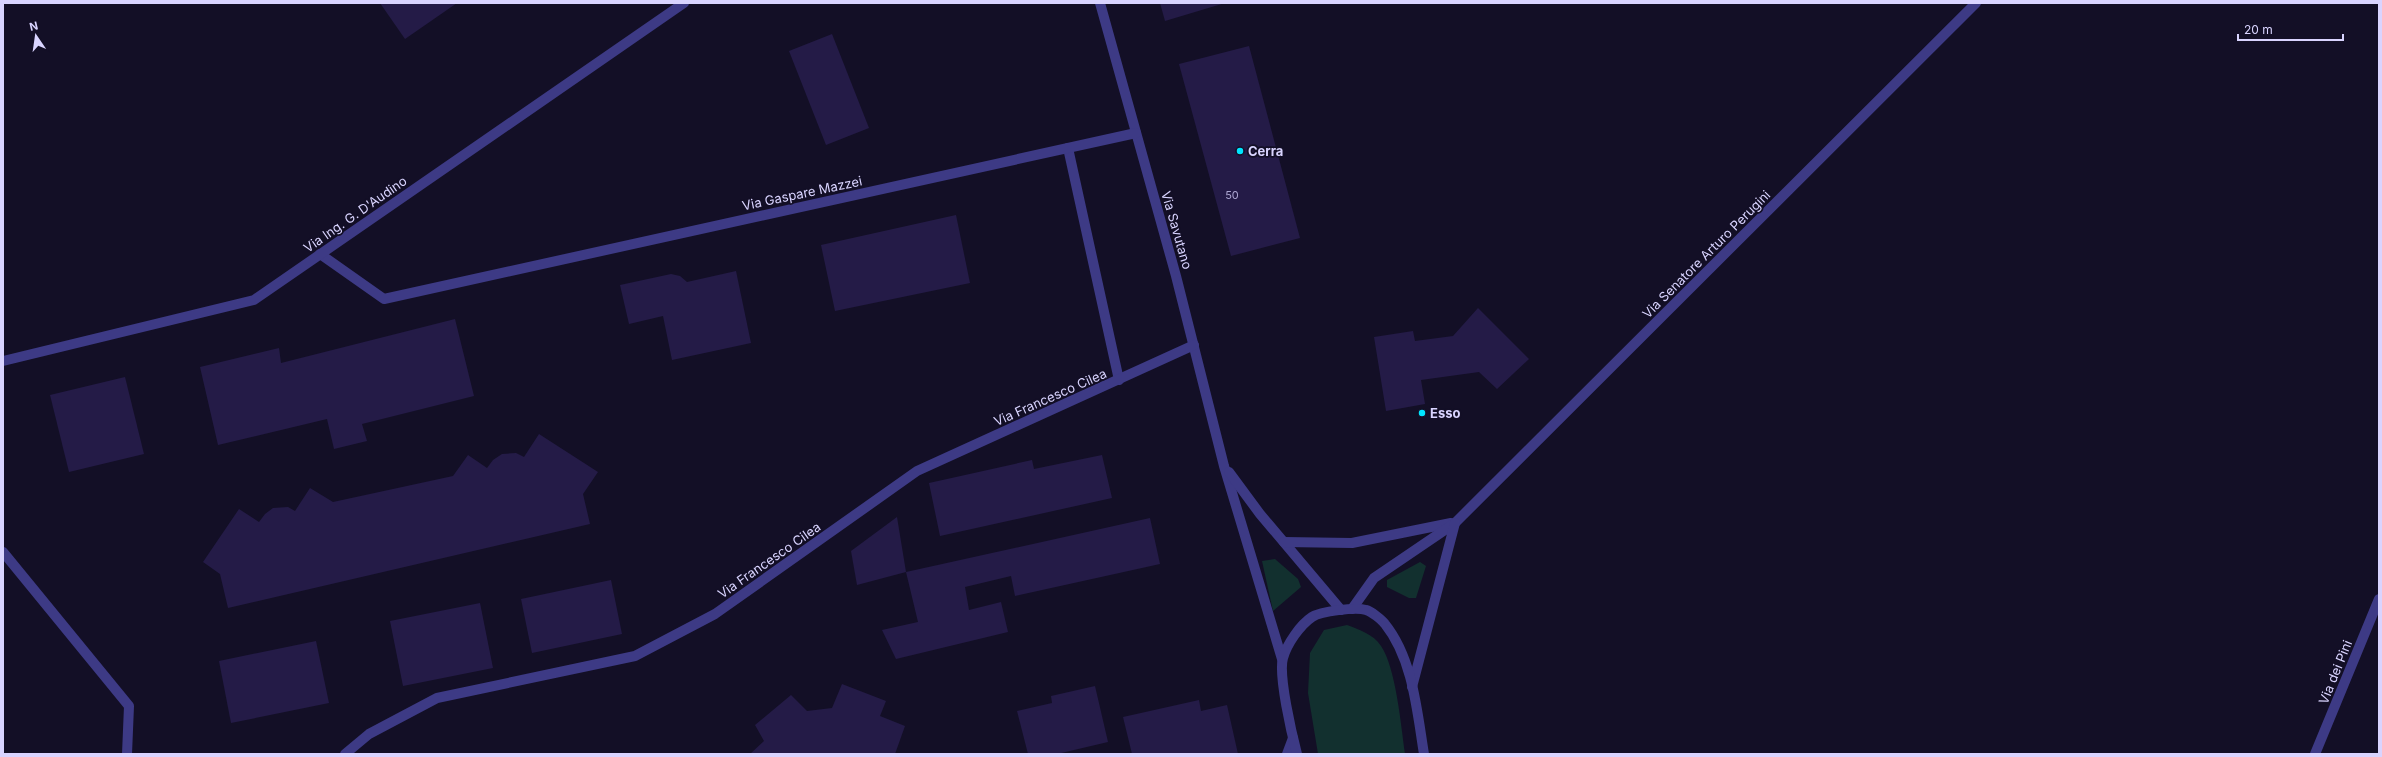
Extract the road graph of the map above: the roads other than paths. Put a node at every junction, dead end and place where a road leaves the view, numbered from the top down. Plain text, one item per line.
1 (684, 3) edge
2 (1100, 3) edge
3 (1976, 3) edge
4 (1136, 133) junction
5 (1068, 148) junction
6 (320, 254) junction
7 (1194, 346) junction
8 (3, 361) edge
9 (1119, 380) junction
10 (1224, 466) junction
11 (1455, 523) junction
12 (1284, 542) junction
13 (3, 552) edge
14 (2379, 599) edge
15 (1341, 610) junction
16 (1352, 610) junction
17 (1282, 659) junction
18 (1412, 688) junction
19 (1293, 738) junction
20 (127, 754) edge
21 (345, 754) edge
22 (1287, 754) edge
23 (1297, 754) edge
24 (1424, 754) edge
25 (2315, 754) edge

1 - 6 street, Via Ing. G. D'Audino
2 - 4 street, Via Savutano
3 - 11 street, Via Senatore Arturo Perugini
4 - 5 street, Via Gaspare Mazzei
4 - 7 street, Via Savutano
5 - 6 street, Via Gaspare Mazzei
5 - 9 street
6 - 8 street, Via Ing. G. D'Audino
7 - 9 street, Via Francesco Cilea
7 - 10 street, Via Savutano
9 - 21 street, Via Francesco Cilea
10 - 12 street
10 - 17 street, Via Savutano
11 - 12 street
11 - 16 street, Via Senatore Arturo Perugini
11 - 18 street
12 - 15 street
13 - 20 street
14 - 25 street, Via dei Pini
15 - 16 street
15 - 17 street
16 - 18 street
17 - 19 street, Via Savutano
18 - 24 street
19 - 22 street
19 - 23 street, Via Savutano

